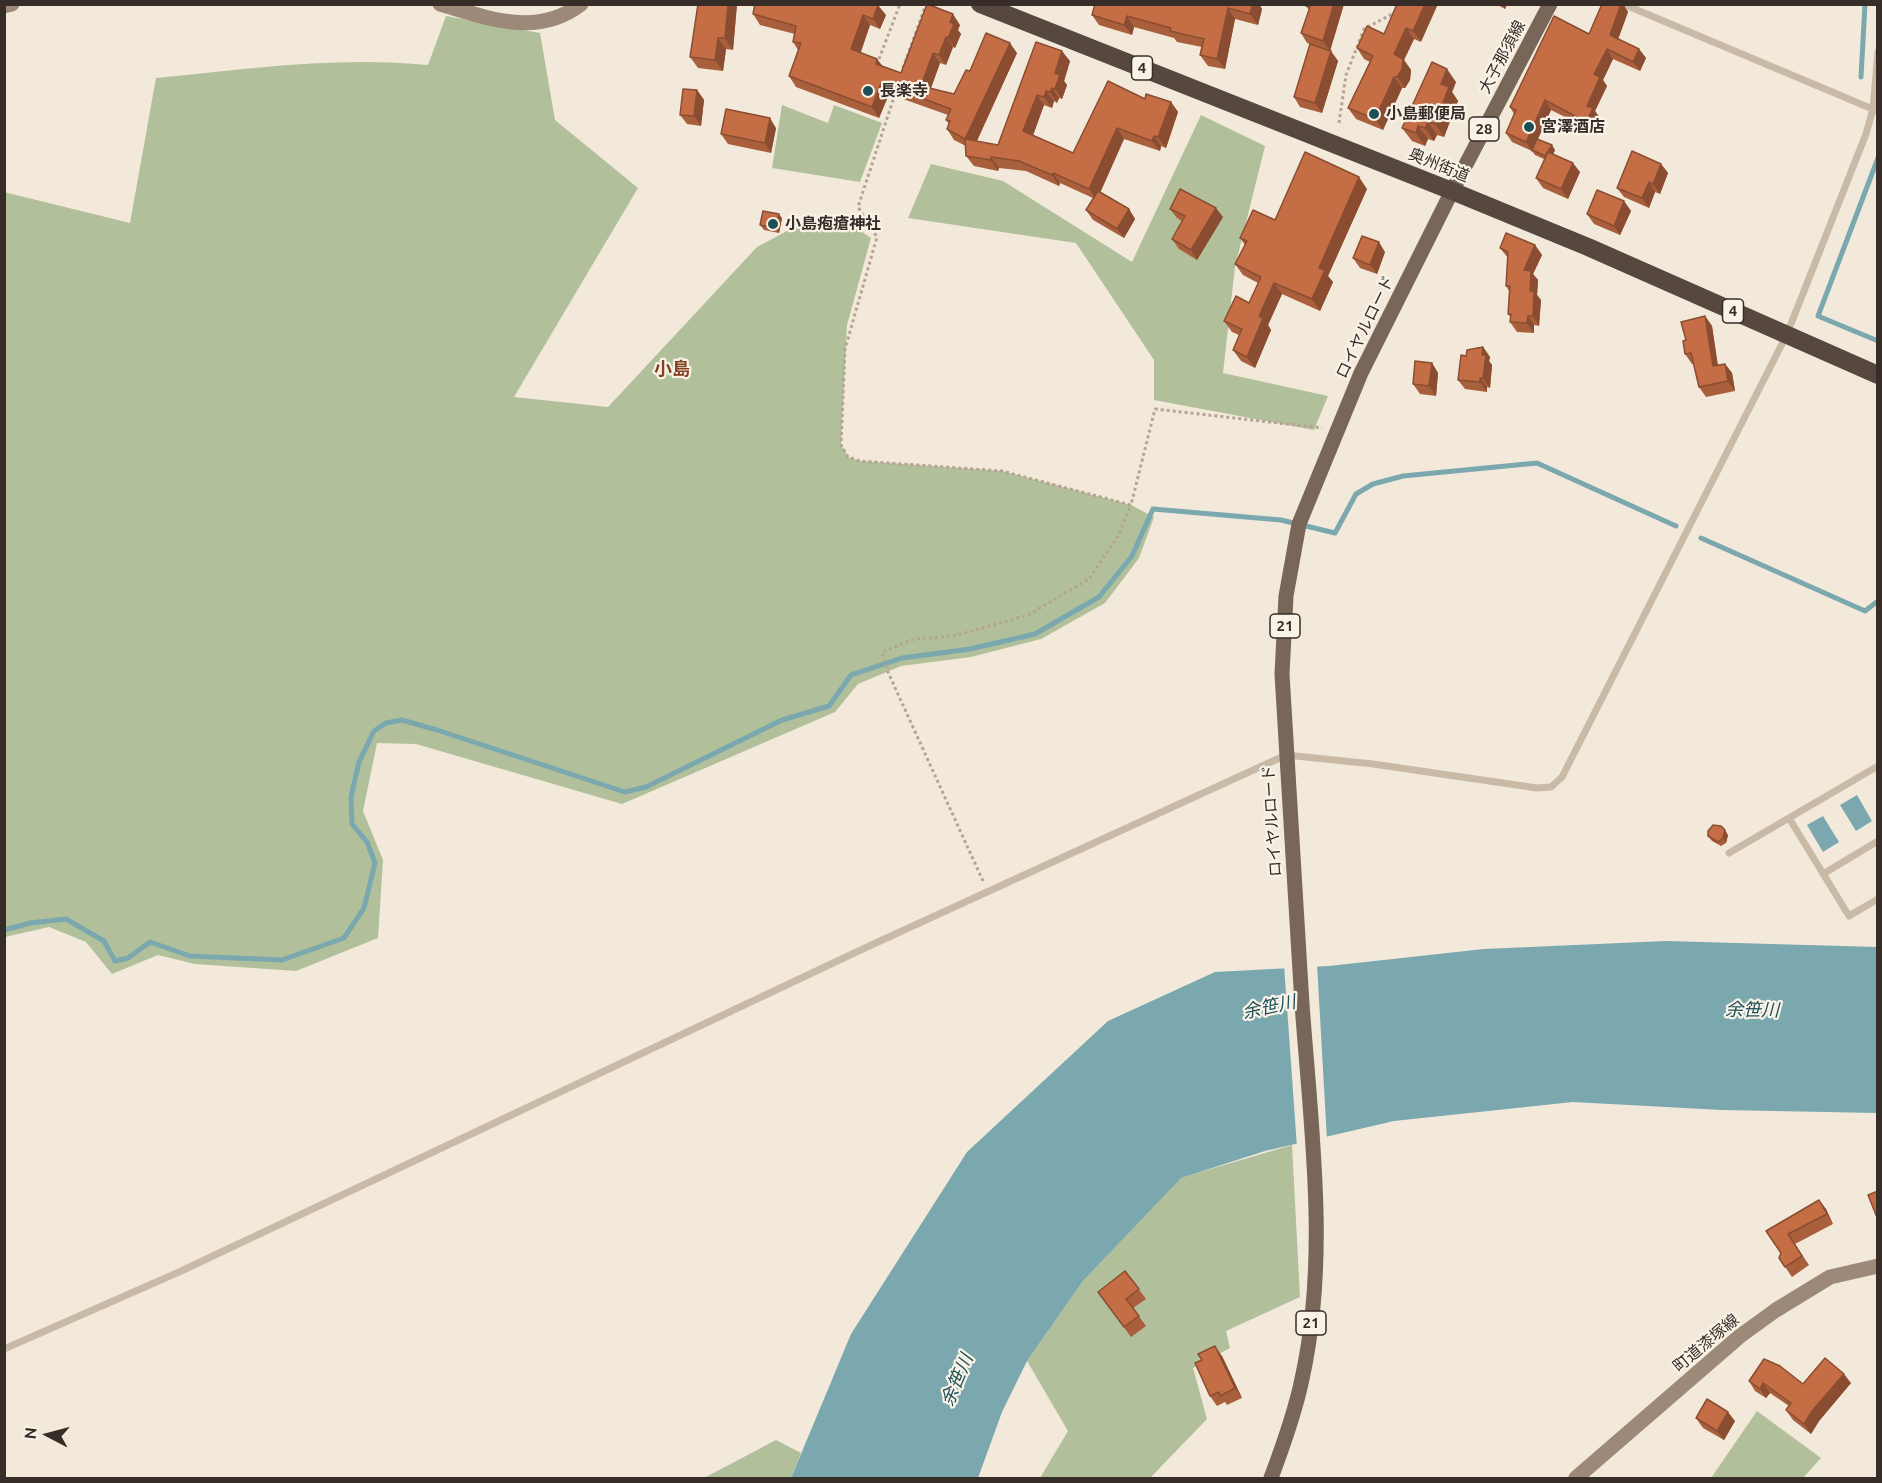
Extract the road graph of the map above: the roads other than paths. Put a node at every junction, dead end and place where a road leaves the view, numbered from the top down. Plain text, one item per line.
1 (12, 4) edge
2 (440, 4) edge
3 (581, 4) edge
4 (980, 4) edge
5 (1550, 4) edge
6 (1623, 4) edge
7 (4, 6) edge
8 (1878, 52) edge
9 (1875, 110) edge
10 (1452, 190) junction
11 (1787, 334) junction
12 (1878, 375) edge
13 (1286, 755) junction
14 (1878, 766) edge
15 (1789, 818) junction
16 (1878, 841) edge
17 (1729, 853) dead end
18 (1823, 874) junction
19 (1878, 899) edge
20 (1878, 1266) edge
21 (4, 1349) edge
22 (1270, 1479) edge
23 (1576, 1479) edge

1 - 7 street
2 - 3 street
4 - 10 highway, 奥州街道 / 4
5 - 10 main road, 大子那須線 / 28
6 - 9 lane
8 - 9 lane
9 - 11 lane
10 - 11 highway, 奥州街道 / 4
10 - 13 main road, ロイヤルロード / 21
11 - 12 highway, 奥州街道 / 4
11 - 13 lane
13 - 21 lane
13 - 22 main road, ロイヤルロード / 21
14 - 15 lane
15 - 17 lane
15 - 18 lane
16 - 18 lane
18 - 19 lane
20 - 23 street, 町道漆塚線

